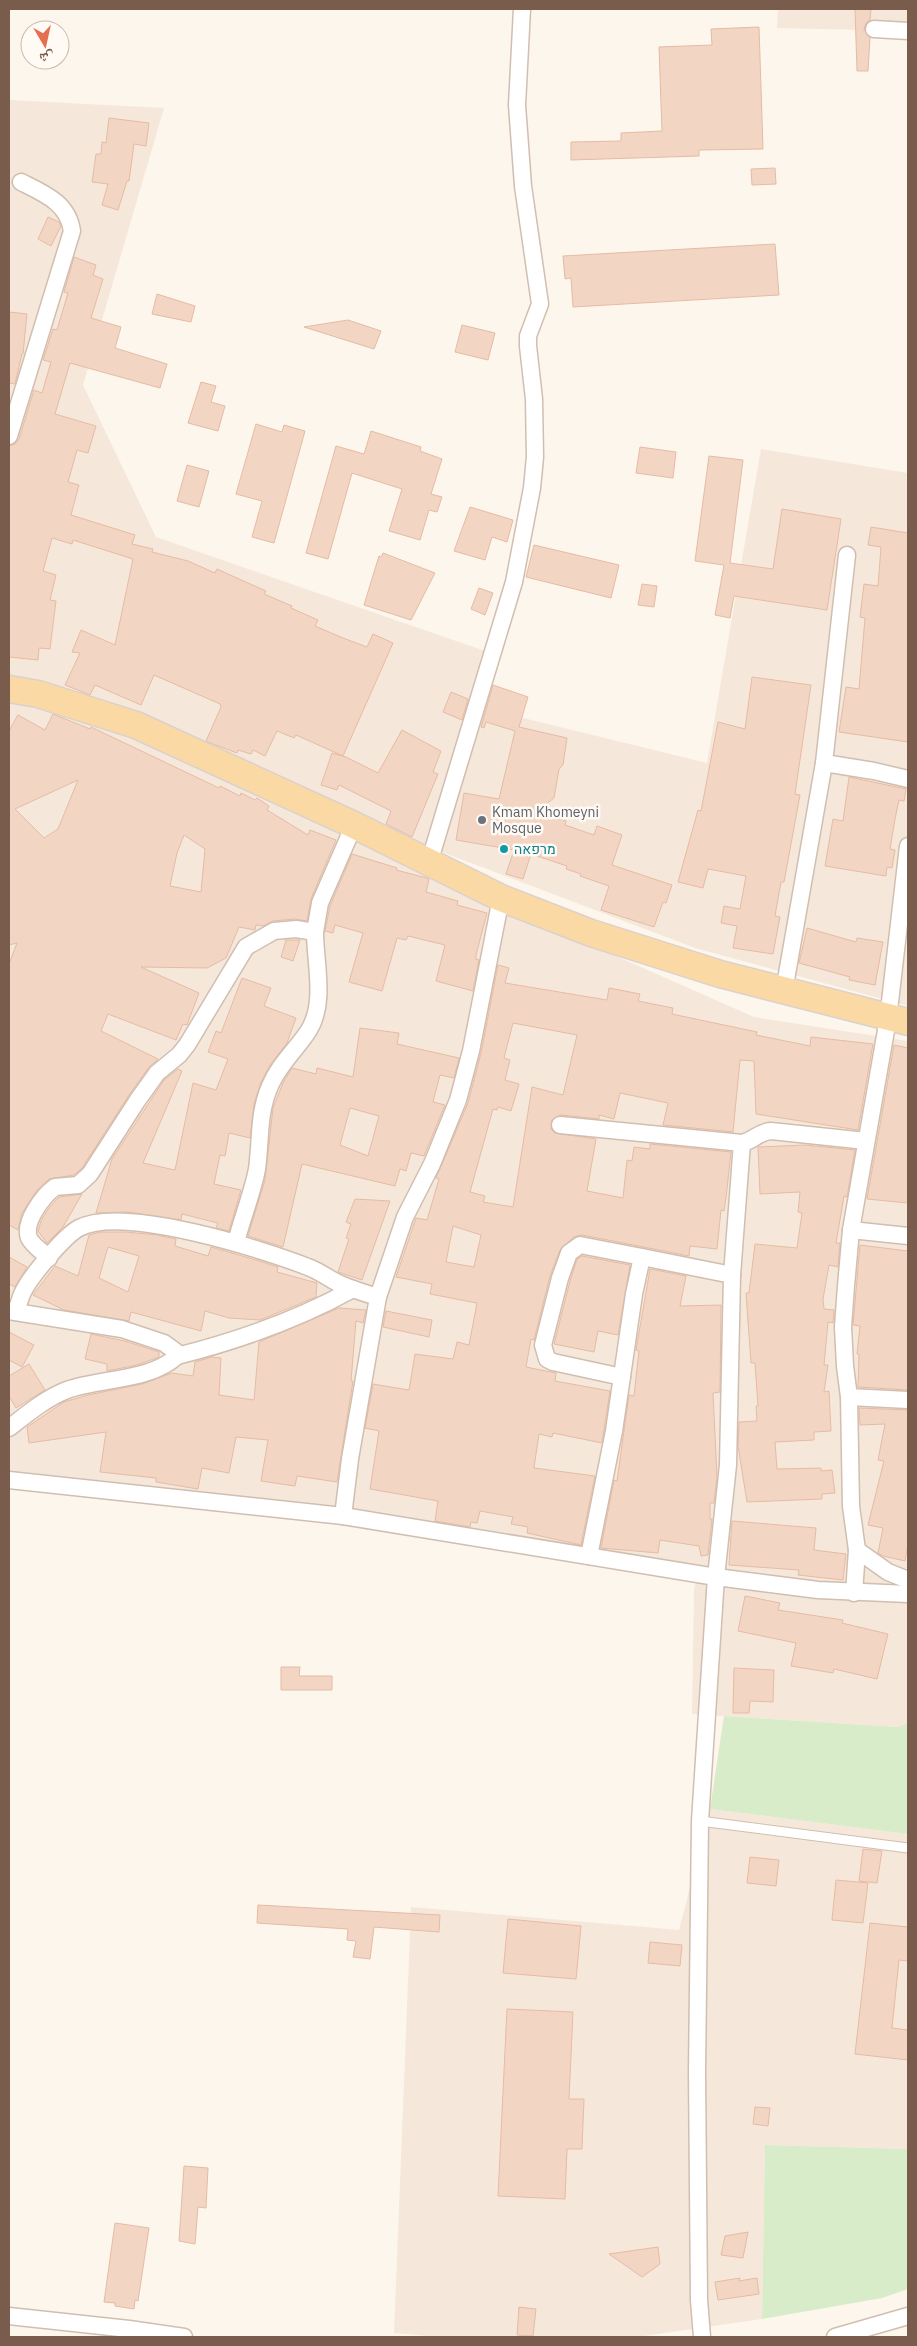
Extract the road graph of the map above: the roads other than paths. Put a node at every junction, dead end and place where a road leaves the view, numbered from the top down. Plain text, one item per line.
1 (522, 9) edge
2 (874, 29) dead end
3 (908, 31) edge
4 (21, 182) dead end
5 (9, 436) edge
6 (848, 555) dead end
7 (9, 689) edge
8 (824, 764) junction
9 (908, 779) edge
10 (354, 825) junction
11 (908, 846) edge
12 (429, 863) junction
13 (501, 898) junction
14 (315, 932) junction
15 (784, 990) junction
16 (898, 1020) edge
17 (560, 1124) dead end
18 (866, 1141) junction
19 (742, 1143) junction
20 (850, 1230) junction
21 (908, 1236) edge
22 (236, 1242) junction
23 (642, 1257) junction
24 (49, 1258) junction
25 (732, 1274) junction
26 (353, 1289) junction
27 (378, 1297) junction
28 (12, 1311) edge
29 (177, 1356) junction
30 (622, 1377) junction
31 (848, 1397) junction
32 (908, 1400) edge
33 (9, 1428) edge
34 (9, 1480) edge
35 (343, 1516) junction
36 (857, 1550) junction
37 (589, 1556) junction
38 (716, 1577) junction
39 (908, 1580) edge
40 (854, 1593) junction
41 (908, 1594) edge
42 (700, 1821) junction
43 (908, 1848) edge
44 (9, 2316) edge
45 (908, 2316) edge
46 (184, 2337) edge
47 (702, 2337) edge
48 (835, 2337) edge

1 - 12 street
2 - 3 street
4 - 5 street
6 - 8 street
7 - 10 main road
8 - 9 street
8 - 15 street
10 - 12 main road
10 - 14 street
11 - 16 street
12 - 13 main road
13 - 15 main road
13 - 27 street
14 - 22 street
14 - 24 street
15 - 16 main road
16 - 18 street
17 - 19 street
18 - 19 street
18 - 20 street
19 - 25 street
20 - 21 street
20 - 31 street
22 - 24 street
22 - 26 street
23 - 25 street
23 - 30 street
23 - 30 street
24 - 28 street
25 - 38 street
26 - 27 street
26 - 29 street
27 - 35 street
28 - 29 street
29 - 33 street
30 - 37 street
31 - 32 street
31 - 36 street
34 - 35 street
35 - 37 street
36 - 39 street
36 - 40 street
37 - 38 street
38 - 40 street
38 - 42 street
40 - 41 street
42 - 43 lane
42 - 47 street
44 - 46 street
45 - 48 street

